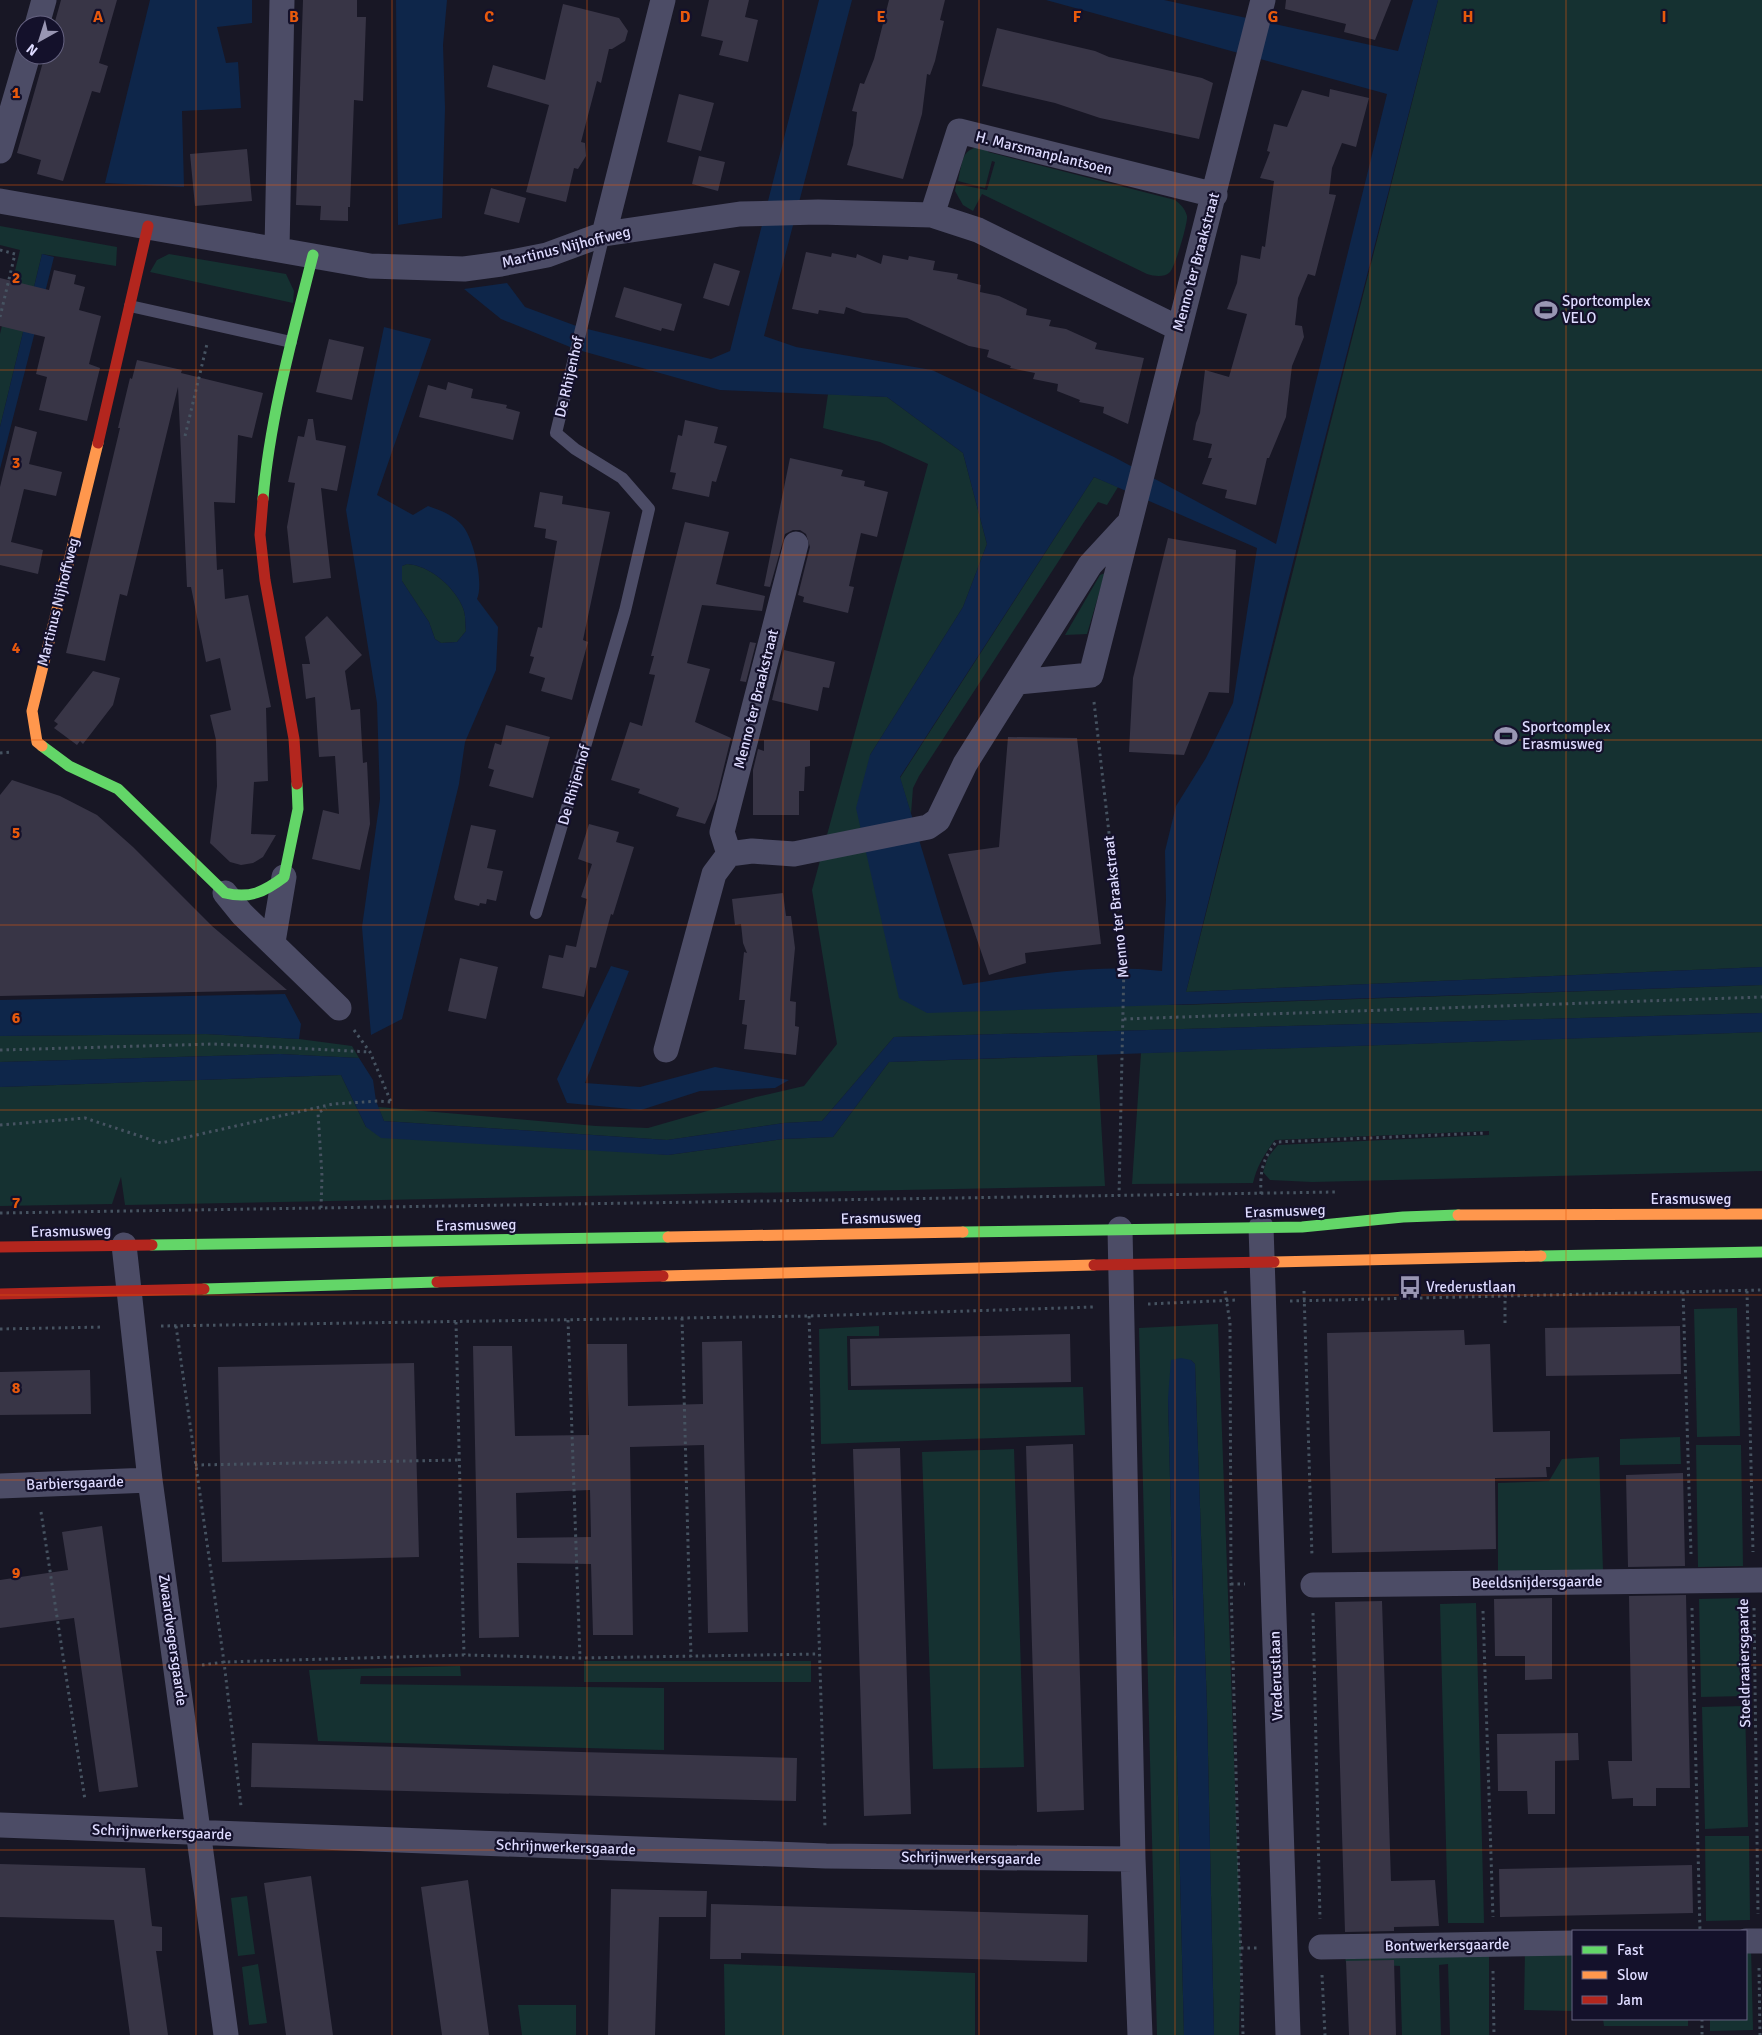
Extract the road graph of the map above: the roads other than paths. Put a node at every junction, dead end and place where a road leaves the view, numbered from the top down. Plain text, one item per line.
1 (44, 0) edge
2 (282, 0) edge
3 (663, 0) edge
4 (1262, 6) edge
5 (39, 15) edge
6 (25, 65) edge
7 (0, 151) edge
8 (1215, 195) junction
9 (0, 201) edge
10 (932, 215) junction
11 (148, 226) junction
12 (604, 234) junction
13 (277, 249) junction
14 (313, 255) junction
15 (130, 306) junction
16 (1178, 328) junction
17 (291, 342) junction
18 (1130, 518) junction
19 (796, 544) dead end
20 (1018, 682) junction
21 (729, 854) junction
22 (284, 877) junction
23 (225, 893) junction
24 (536, 913) dead end
25 (273, 942) junction
26 (340, 1008) dead end
27 (666, 1050) dead end
28 (1762, 1214) edge
29 (1262, 1227) junction
30 (1120, 1229) junction
31 (124, 1245) junction
32 (0, 1247) edge
33 (1762, 1252) edge
34 (1263, 1261) junction
35 (1122, 1264) junction
36 (129, 1292) junction
37 (0, 1294) edge
38 (150, 1480) junction
39 (0, 1486) edge
40 (1758, 1580) edge
41 (1313, 1585) road end
42 (0, 1825) edge
43 (197, 1834) junction
44 (1133, 1859) junction
45 (1572, 1943) edge
46 (1321, 1947) road end
47 (226, 2035) edge
48 (1140, 2035) edge
49 (1288, 2035) edge

1 - 5 street
2 - 13 street
3 - 12 street, De Rhijenhof
4 - 8 street, Menno ter Braakstraat
6 - 7 street
8 - 10 street, H. Marsmanplantsoen
8 - 16 street, Menno ter Braakstraat
9 - 11 street, Martinus Nijhoffweg
10 - 12 street, Martinus Nijhoffweg
10 - 16 street
11 - 13 street, Martinus Nijhoffweg
11 - 15 main road, Martinus Nijhoffweg
12 - 14 street, Martinus Nijhoffweg
12 - 24 lane, De Rhijenhof
13 - 14 street, Martinus Nijhoffweg
14 - 17 main road
15 - 17 lane
15 - 23 main road, Martinus Nijhoffweg
16 - 18 street, Menno ter Braakstraat
17 - 22 main road
18 - 20 street, Menno ter Braakstraat
18 - 20 street, Menno ter Braakstraat
19 - 21 street, Menno ter Braakstraat
20 - 21 street, Menno ter Braakstraat
21 - 27 street
22 - 23 main road
22 - 25 street
23 - 25 street, Martinus Nijhoffweg
25 - 26 street, Martinus Nijhoffweg
28 - 29 main road, Erasmusweg
29 - 30 main road, Erasmusweg
29 - 34 street, Vrederustlaan
30 - 31 main road, Erasmusweg
30 - 35 street
31 - 32 main road, Erasmusweg
31 - 36 street, Zwaardvegersgaarde
33 - 34 main road
34 - 35 main road
34 - 49 street, Vrederustlaan
35 - 36 main road
35 - 44 street
36 - 37 main road
36 - 38 street, Zwaardvegersgaarde
38 - 39 street, Barbiersgaarde
38 - 43 street, Zwaardvegersgaarde
40 - 41 street, Beeldsnijdersgaarde
42 - 43 street, Schrijnwerkersgaarde
43 - 44 street, Schrijnwerkersgaarde
43 - 47 street, Zwaardvegersgaarde
44 - 48 street
45 - 46 street, Bontwerkersgaarde

